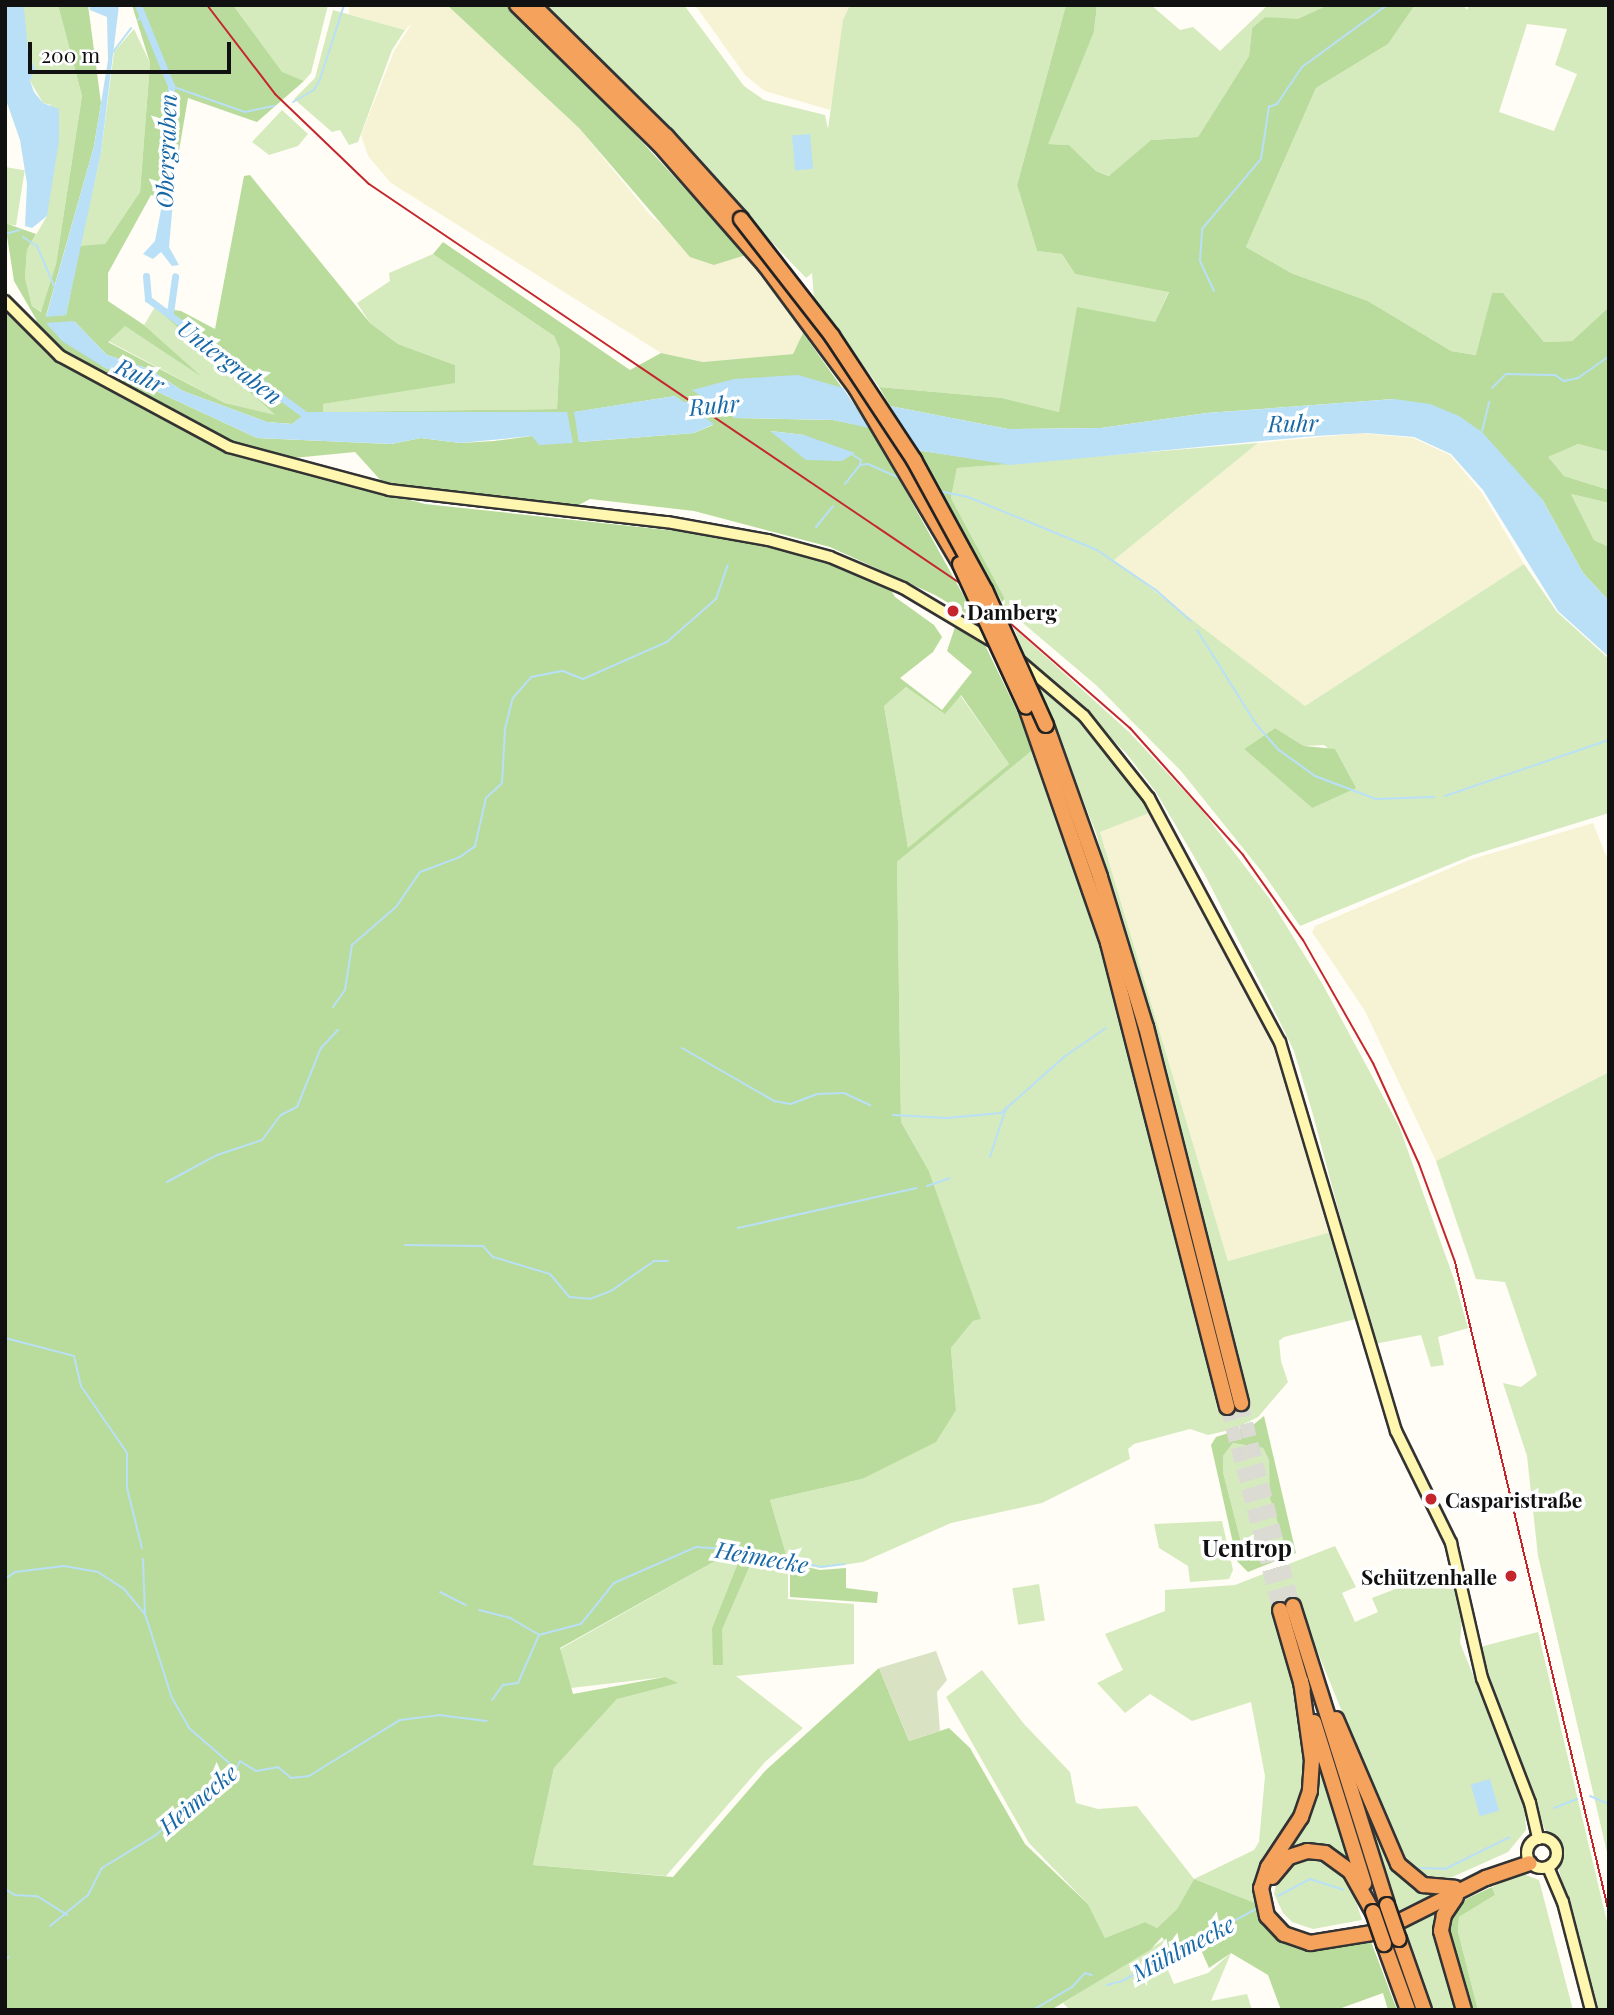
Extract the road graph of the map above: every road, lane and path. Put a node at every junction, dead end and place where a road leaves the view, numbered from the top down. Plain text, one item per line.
1 (517, 5) edge
2 (533, 5) edge
3 (737, 222) junction
4 (5, 301) edge
5 (1304, 1644) junction
6 (1301, 1681) junction
7 (1538, 1839) junction
8 (1528, 1858) junction
9 (1548, 1867) junction
10 (1457, 1890) junction
11 (1380, 1909) junction
12 (1408, 2010) edge
13 (1424, 2010) edge
14 (1464, 2010) edge
15 (1591, 2010) edge

1 - 3 highway
2 - 3 highway
3 - 3 highway, bridge
4 - 7 main road
5 - 6 highway
5 - 10 highway
5 - 11 highway
6 - 10 highway
6 - 11 highway
7 - 8 main road
7 - 9 main road
8 - 9 main road
8 - 10 highway
9 - 15 main road
10 - 11 highway
10 - 14 highway
11 - 12 highway, bridge
11 - 13 highway, bridge

